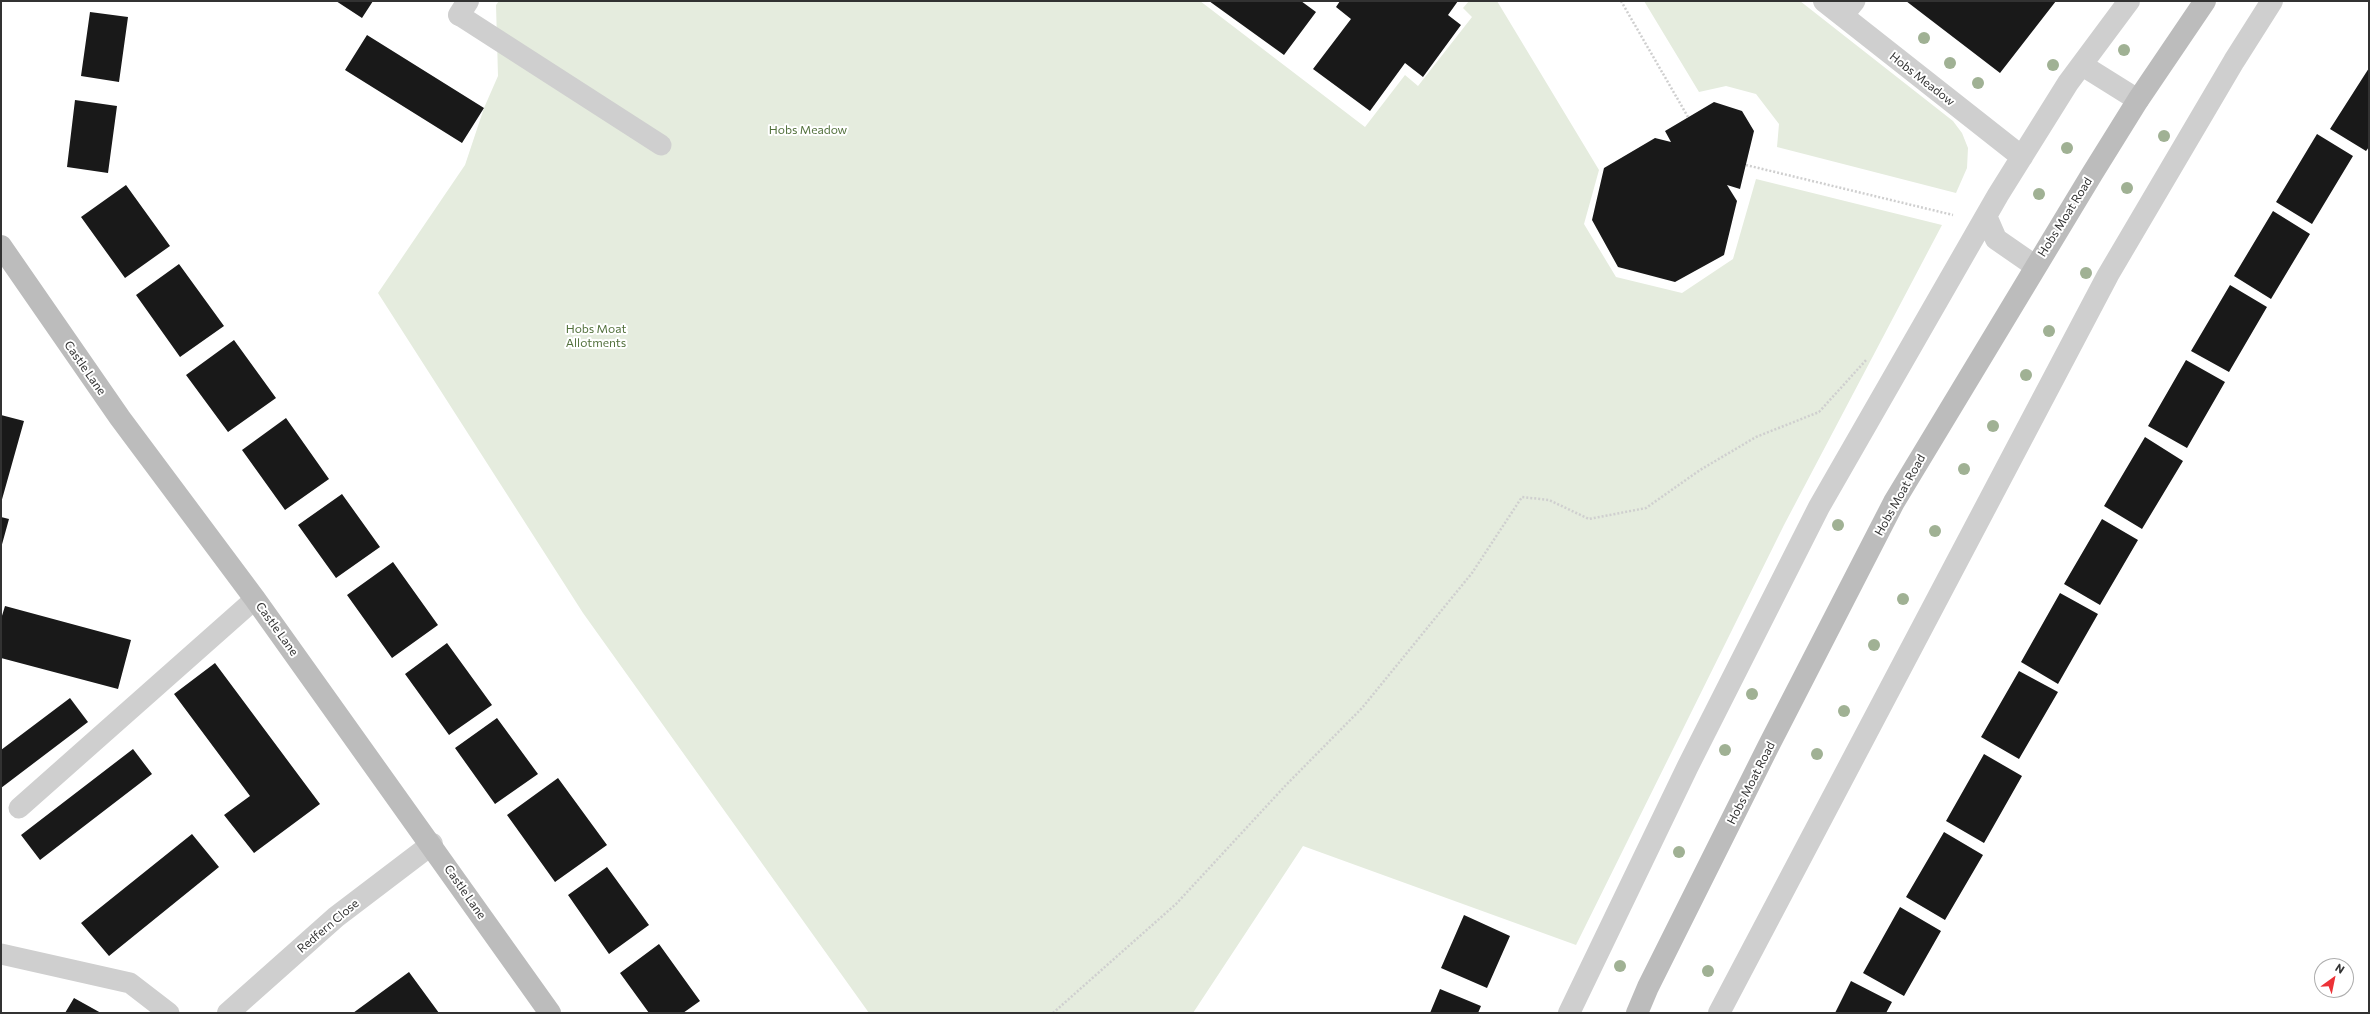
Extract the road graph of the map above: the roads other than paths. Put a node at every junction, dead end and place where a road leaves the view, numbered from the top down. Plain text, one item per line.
1 (1824, 1) edge
2 (2129, 1) edge
3 (2205, 1) edge
4 (2272, 1) edge
5 (464, 8) edge
6 (1849, 9) edge
7 (2082, 65) junction
8 (2138, 100) junction
9 (661, 144) dead end
10 (2022, 157) junction
11 (1986, 216) junction
12 (1, 246) edge
13 (2035, 266) junction
14 (255, 599) junction
15 (18, 808) dead end
16 (432, 844) junction
17 (1, 954) edge
18 (236, 1010) edge
19 (169, 1013) edge
20 (550, 1013) edge
21 (1570, 1013) edge
22 (1637, 1013) edge
23 (1720, 1013) edge

1 - 6 street, Hobs Meadow
2 - 7 street
3 - 8 main road, Hobs Moat Road
4 - 23 street
5 - 9 lane
6 - 10 street, Hobs Meadow
7 - 8 street
7 - 10 street
8 - 13 main road, Hobs Moat Road
10 - 11 street
11 - 13 street
11 - 21 street
12 - 14 main road, Castle Lane
13 - 22 main road, Hobs Moat Road
14 - 15 lane
14 - 16 main road, Castle Lane
16 - 18 street, Redfern Close
16 - 20 main road, Castle Lane
17 - 19 lane

